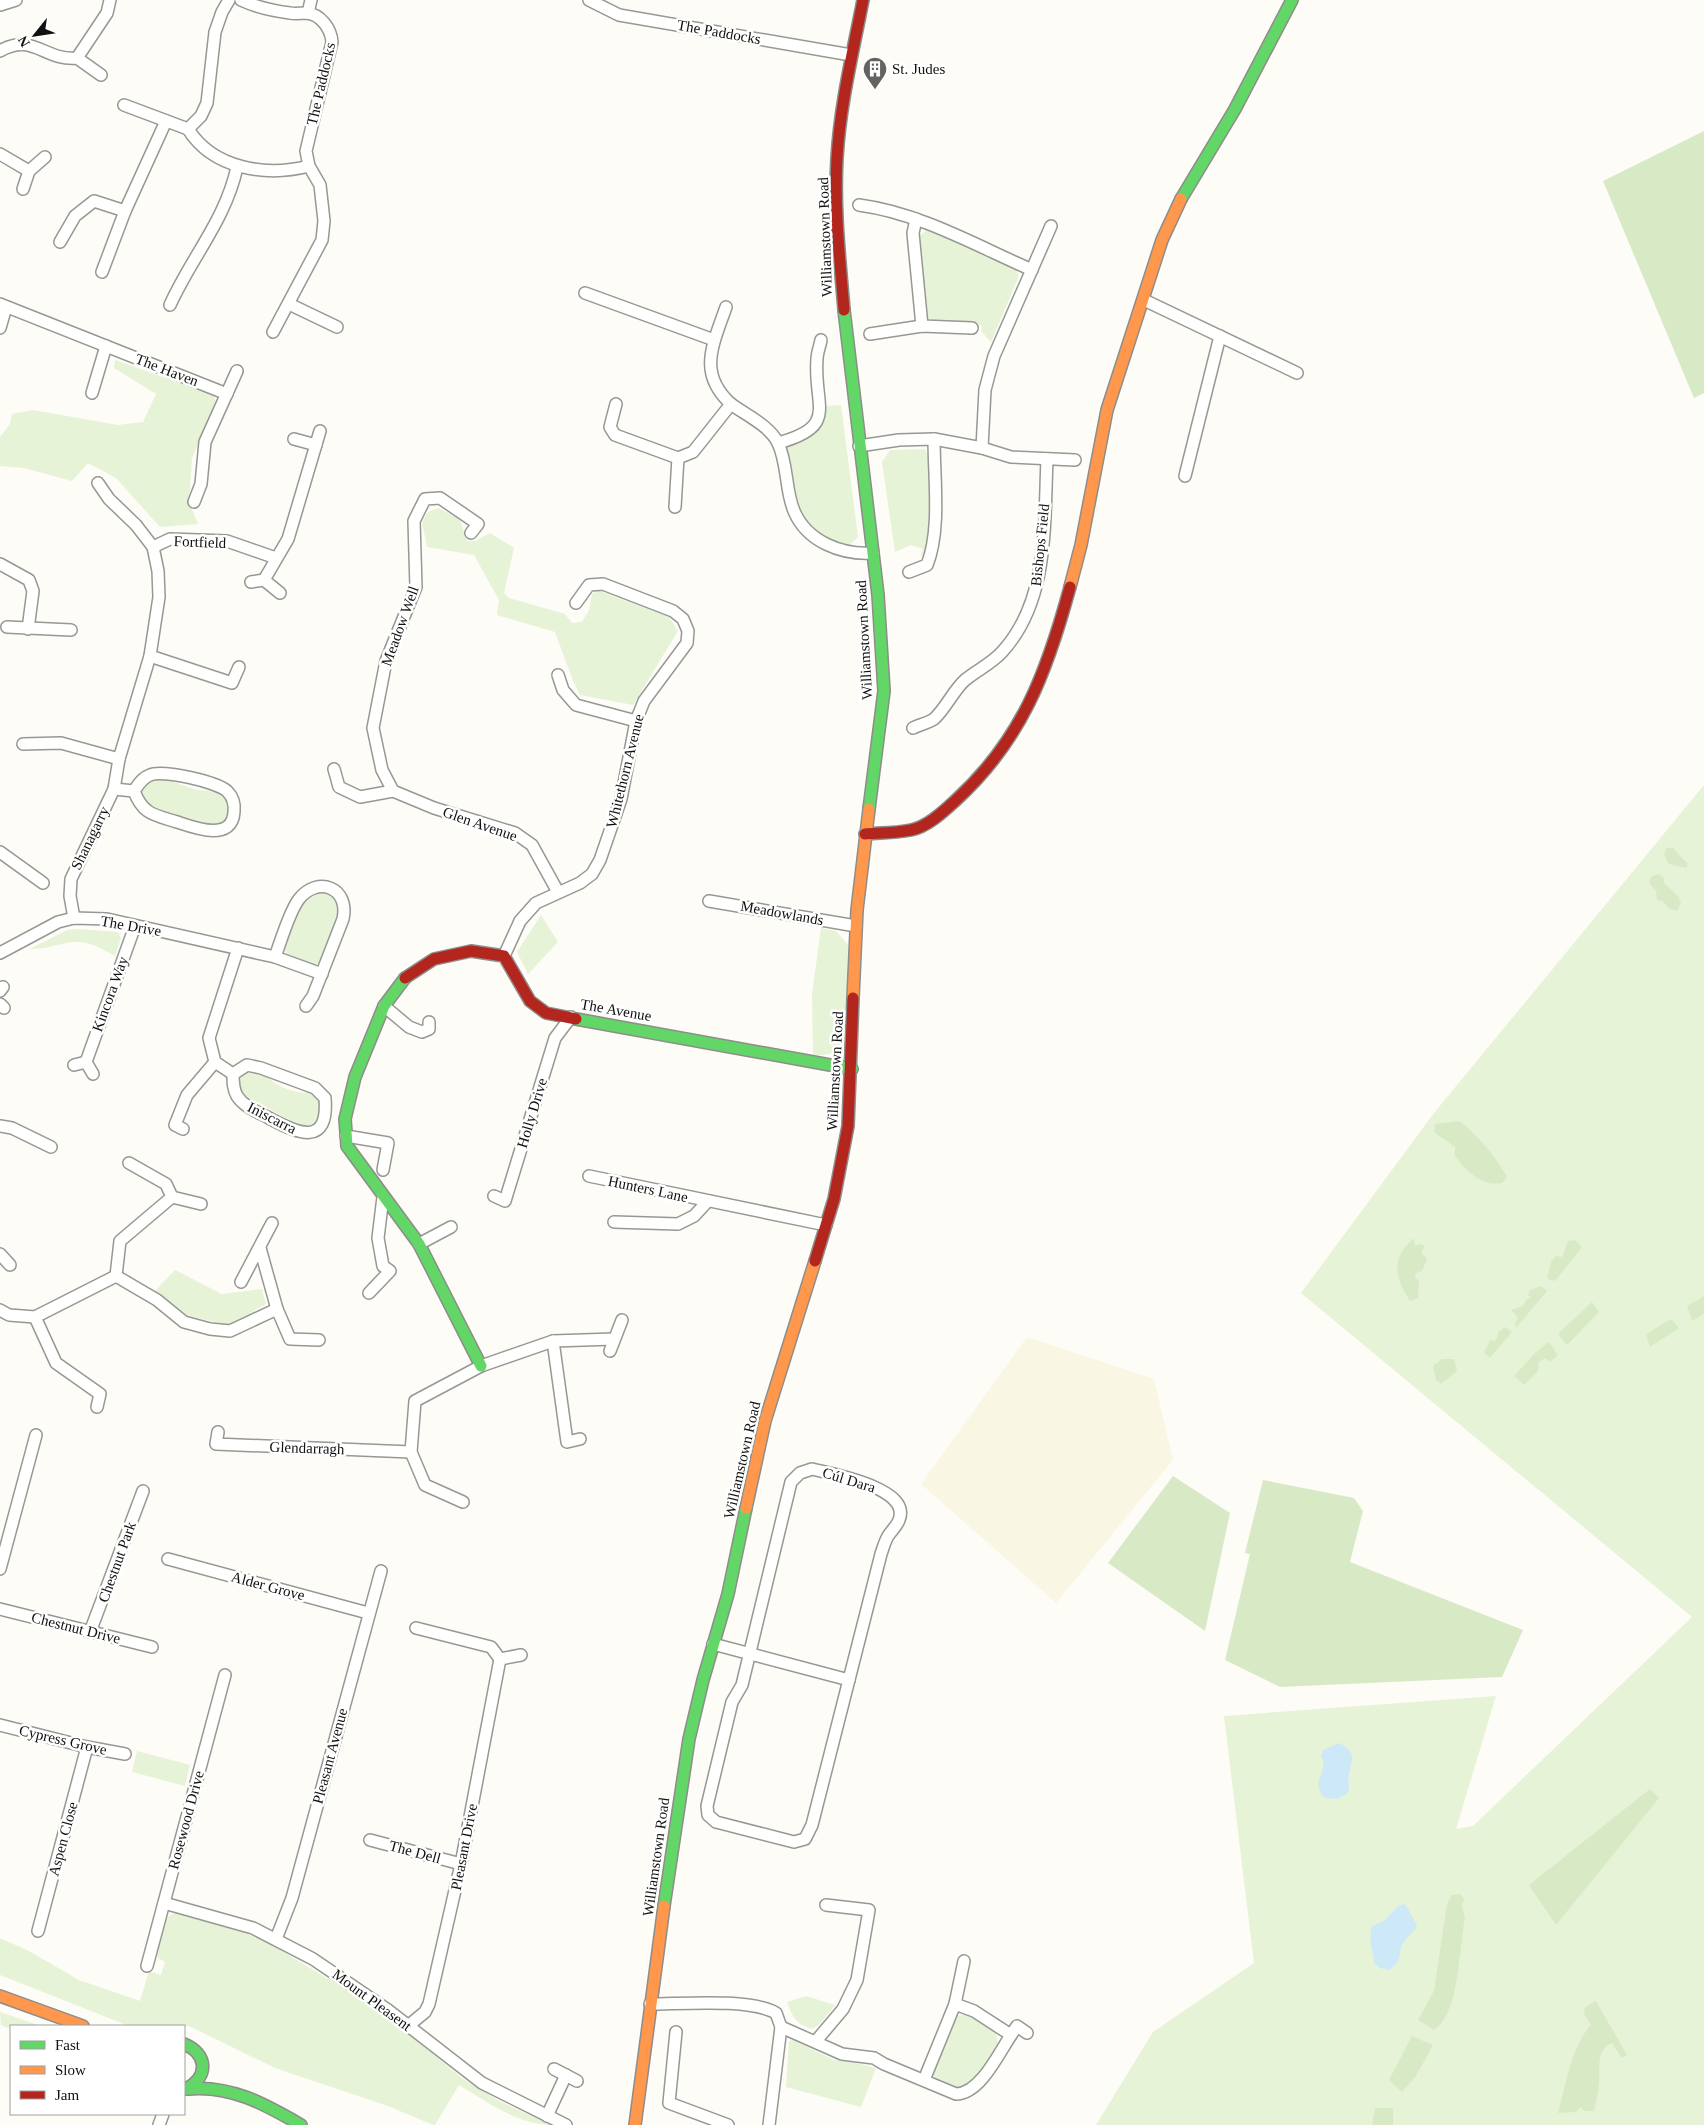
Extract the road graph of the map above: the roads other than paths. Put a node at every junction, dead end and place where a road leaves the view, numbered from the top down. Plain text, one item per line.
1 (16, 0) edge
2 (110, 0) edge
3 (229, 0) edge
4 (241, 0) edge
5 (312, 0) edge
6 (589, 0) edge
7 (863, 0) edge
8 (1292, 0) edge
9 (0, 5) edge
10 (308, 13) junction
11 (0, 51) edge
12 (851, 54) junction
13 (0, 56) edge
14 (78, 58) junction
15 (101, 75) dead end
16 (124, 106) dead end
17 (166, 120) junction
18 (188, 129) junction
19 (0, 154) edge
20 (45, 157) dead end
21 (309, 166) junction
22 (238, 168) junction
23 (29, 171) junction
24 (22, 190) dead end
25 (859, 205) dead end
26 (125, 211) junction
27 (916, 219) junction
28 (1051, 226) dead end
29 (60, 242) dead end
30 (1032, 270) junction
31 (102, 272) dead end
32 (585, 293) dead end
33 (1144, 300) junction
34 (289, 304) junction
35 (3, 305) edge
36 (170, 305) dead end
37 (726, 306) dead end
38 (337, 326) dead end
39 (922, 326) junction
40 (0, 328) edge
41 (972, 328) dead end
42 (273, 332) dead end
43 (870, 334) dead end
44 (1220, 336) junction
45 (714, 340) junction
46 (822, 340) dead end
47 (106, 346) junction
48 (237, 371) dead end
49 (1297, 373) dead end
50 (92, 392) dead end
51 (227, 394) junction
52 (616, 404) dead end
53 (731, 404) junction
54 (320, 431) dead end
55 (294, 439) dead end
56 (934, 440) junction
57 (778, 443) junction
58 (316, 445) junction
59 (859, 446) junction
60 (982, 448) junction
61 (678, 458) junction
62 (1047, 459) junction
63 (1075, 460) dead end
64 (1185, 476) dead end
65 (98, 483) dead end
66 (194, 502) dead end
67 (675, 507) dead end
68 (471, 533) dead end
69 (153, 547) junction
70 (873, 553) junction
71 (276, 558) junction
72 (0, 564) edge
73 (909, 572) dead end
74 (264, 580) junction
75 (251, 582) dead end
76 (280, 593) dead end
77 (576, 603) dead end
78 (7, 627) dead end
79 (28, 629) junction
80 (71, 630) dead end
81 (150, 656) junction
82 (239, 667) dead end
83 (558, 675) dead end
84 (137, 703) joint
85 (636, 721) junction
86 (912, 728) dead end
87 (24, 744) dead end
88 (119, 758) junction
89 (334, 769) dead end
90 (114, 789) junction
91 (134, 791) junction
92 (393, 791) junction
93 (866, 834) junction
94 (0, 852) edge
95 (43, 883) dead end
96 (558, 892) junction
97 (709, 901) dead end
98 (74, 918) junction
99 (135, 926) junction
100 (856, 926) junction
101 (238, 948) junction
102 (0, 953) edge
103 (504, 956) junction
104 (275, 957) junction
105 (322, 974) junction
106 (306, 1006) dead end
107 (384, 1006) junction
108 (571, 1017) junction
109 (429, 1022) dead end
110 (86, 1062) junction
111 (215, 1062) junction
112 (74, 1065) dead end
113 (852, 1069) junction
114 (93, 1074) dead end
115 (233, 1074) junction
116 (0, 1126) edge
117 (184, 1129) dead end
118 (346, 1136) junction
119 (52, 1147) dead end
120 (128, 1163) dead end
121 (383, 1170) dead end
122 (589, 1176) dead end
123 (494, 1196) dead end
124 (172, 1197) junction
125 (383, 1198) junction
126 (708, 1202) junction
127 (201, 1204) dead end
128 (614, 1222) dead end
129 (272, 1223) dead end
130 (826, 1225) junction
131 (451, 1227) dead end
132 (420, 1244) junction
133 (260, 1248) junction
134 (0, 1254) edge
135 (10, 1265) dead end
136 (116, 1276) junction
137 (241, 1282) dead end
138 (369, 1293) dead end
139 (278, 1309) junction
140 (0, 1310) edge
141 (36, 1317) junction
142 (622, 1320) dead end
143 (614, 1338) junction
144 (319, 1340) dead end
145 (553, 1341) junction
146 (610, 1351) dead end
147 (481, 1366) junction
148 (97, 1407) dead end
149 (218, 1432) dead end
150 (36, 1435) dead end
151 (580, 1439) dead end
152 (411, 1452) junction
153 (143, 1491) dead end
154 (463, 1502) dead end
155 (168, 1559) dead end
156 (0, 1570) edge
157 (380, 1571) dead end
158 (0, 1609) edge
159 (368, 1613) junction
160 (416, 1628) dead end
161 (90, 1632) junction
162 (714, 1644) junction
163 (152, 1647) dead end
164 (750, 1654) junction
165 (521, 1655) dead end
166 (500, 1659) junction
167 (225, 1675) dead end
168 (849, 1680) junction
169 (0, 1725) edge
170 (87, 1747) junction
171 (126, 1754) dead end
172 (370, 1840) dead end
173 (461, 1864) junction
174 (164, 1902) junction
175 (826, 1905) dead end
176 (38, 1931) dead end
177 (276, 1939) junction
178 (964, 1961) dead end
179 (147, 1966) dead end
180 (0, 1996) edge
181 (650, 2004) junction
182 (955, 2004) junction
183 (80, 2025) edge
184 (408, 2026) junction
185 (781, 2027) junction
186 (676, 2032) dead end
187 (1027, 2033) dead end
188 (1011, 2035) junction
189 (816, 2041) junction
190 (185, 2044) edge
191 (202, 2056) junction
192 (554, 2069) dead end
193 (566, 2075) junction
194 (924, 2080) junction
195 (577, 2081) dead end
196 (228, 2088) junction
197 (185, 2090) edge
198 (547, 2116) junction
199 (301, 2125) edge
200 (566, 2125) edge
201 (635, 2125) edge
202 (728, 2125) edge
203 (769, 2125) edge

1 - 9 street
2 - 14 street
3 - 18 street
4 - 10 street
5 - 10 street
6 - 12 street, The Paddocks
7 - 12 street, Williamstown Road
8 - 33 street
10 - 21 street, The Paddocks
11 - 13 street
11 - 14 street
12 - 59 street, Williamstown Road
14 - 15 street
16 - 17 street
17 - 18 street
17 - 26 street
18 - 22 street
19 - 23 street
20 - 23 street
21 - 22 street
21 - 34 street, The Paddocks
22 - 36 street
23 - 24 street
25 - 27 street
26 - 29 street
26 - 31 street
27 - 30 street
27 - 39 street
28 - 30 street
30 - 60 street
32 - 45 street
33 - 44 street
33 - 93 street
34 - 38 street
34 - 42 street, The Paddocks
35 - 40 street, The Haven
35 - 47 street, The Haven
37 - 45 street
39 - 41 street
39 - 43 street
44 - 49 street
44 - 64 street
45 - 53 street
46 - 57 street
47 - 50 street
47 - 51 street, The Haven
48 - 51 street
51 - 66 street
52 - 61 street
53 - 57 street
53 - 61 street
54 - 58 street
55 - 58 street
56 - 59 street
56 - 60 street
56 - 73 street
57 - 70 street
58 - 71 street
59 - 70 street, Williamstown Road
60 - 62 street
61 - 67 street
62 - 63 street
62 - 86 street, Bishops Field
65 - 69 street, Fortfield
68 - 92 street, Meadow Well
69 - 71 street, Fortfield
69 - 81 street, Fortfield
70 - 93 street, Williamstown Road
71 - 74 street
72 - 79 street
74 - 75 street
74 - 76 street
77 - 85 street, Whitethorn Avenue
78 - 79 street
79 - 80 street
81 - 82 street
81 - 84 street, Fortfield
83 - 85 street
84 - 88 street, Shanagarry
85 - 96 street, Whitethorn Avenue
87 - 88 street
88 - 90 street, Shanagarry
89 - 92 street
90 - 91 street, Shanagarry
90 - 98 street, Shanagarry
91 - 91 street
92 - 96 street, Glen Avenue
93 - 100 street, Williamstown Road
94 - 95 street
96 - 103 street, Whitethorn Avenue
97 - 100 street, Meadowlands
98 - 99 street, The Drive
98 - 102 street, The Drive
99 - 101 street, The Drive
99 - 110 street, Kincora Way
100 - 113 street, Williamstown Road
101 - 104 street, The Drive
101 - 111 street
103 - 107 street
103 - 108 street, The Avenue
104 - 105 street, The Drive
104 - 105 street
105 - 106 street
107 - 109 street
107 - 118 street
108 - 113 street, The Avenue
108 - 123 street, Holly Drive
110 - 112 street
110 - 114 street
111 - 115 street
111 - 117 street
113 - 130 street, Williamstown Road
115 - 115 street, Iniscarra
116 - 119 street
118 - 121 street
118 - 125 street
120 - 124 street
122 - 126 street, Hunters Lane
124 - 127 street
124 - 136 street
125 - 132 street
125 - 138 street
126 - 128 street, Hunters Lane
126 - 130 street, Hunters Lane
129 - 133 street
130 - 162 street, Williamstown Road
131 - 132 street
132 - 147 street
133 - 137 street
133 - 139 street
134 - 135 street
136 - 139 street
136 - 141 street
139 - 144 street
140 - 141 street
141 - 148 street
142 - 143 street
143 - 145 street
143 - 146 street
145 - 147 street
145 - 151 street
147 - 152 street
149 - 152 street, Glendarragh
150 - 156 street
152 - 154 street
153 - 161 street, Chestnut Park
155 - 159 street, Alder Grove
157 - 159 street, Pleasant Avenue
158 - 161 street, Chestnut Drive
159 - 177 street, Pleasant Avenue
160 - 166 street
161 - 163 street, Chestnut Drive
162 - 164 street
162 - 181 street, Williamstown Road
164 - 168 street
164 - 168 street, Cúl Dara
164 - 168 street, Cúl Dara
165 - 166 street
166 - 173 street, Pleasant Drive
167 - 174 street, Rosewood Drive
169 - 170 street, Cypress Grove
170 - 171 street, Cypress Grove
170 - 176 street, Aspen Close
172 - 173 street, The Dell
173 - 184 street, Pleasant Drive
174 - 177 street, Mount Pleasent
174 - 179 street, Rosewood Drive
175 - 189 street
177 - 184 street, Mount Pleasent
178 - 182 street
180 - 183 street
181 - 185 street
181 - 201 street, Williamstown Road
182 - 188 street
182 - 194 street
184 - 198 street, Mount Pleasent
185 - 189 street
185 - 203 street
186 - 202 street
187 - 188 street
188 - 194 street
189 - 194 street
190 - 191 street
191 - 196 street
191 - 197 street
192 - 193 street
193 - 195 street
193 - 198 street
196 - 197 street
196 - 199 street
198 - 200 street, Mount Pleasent

